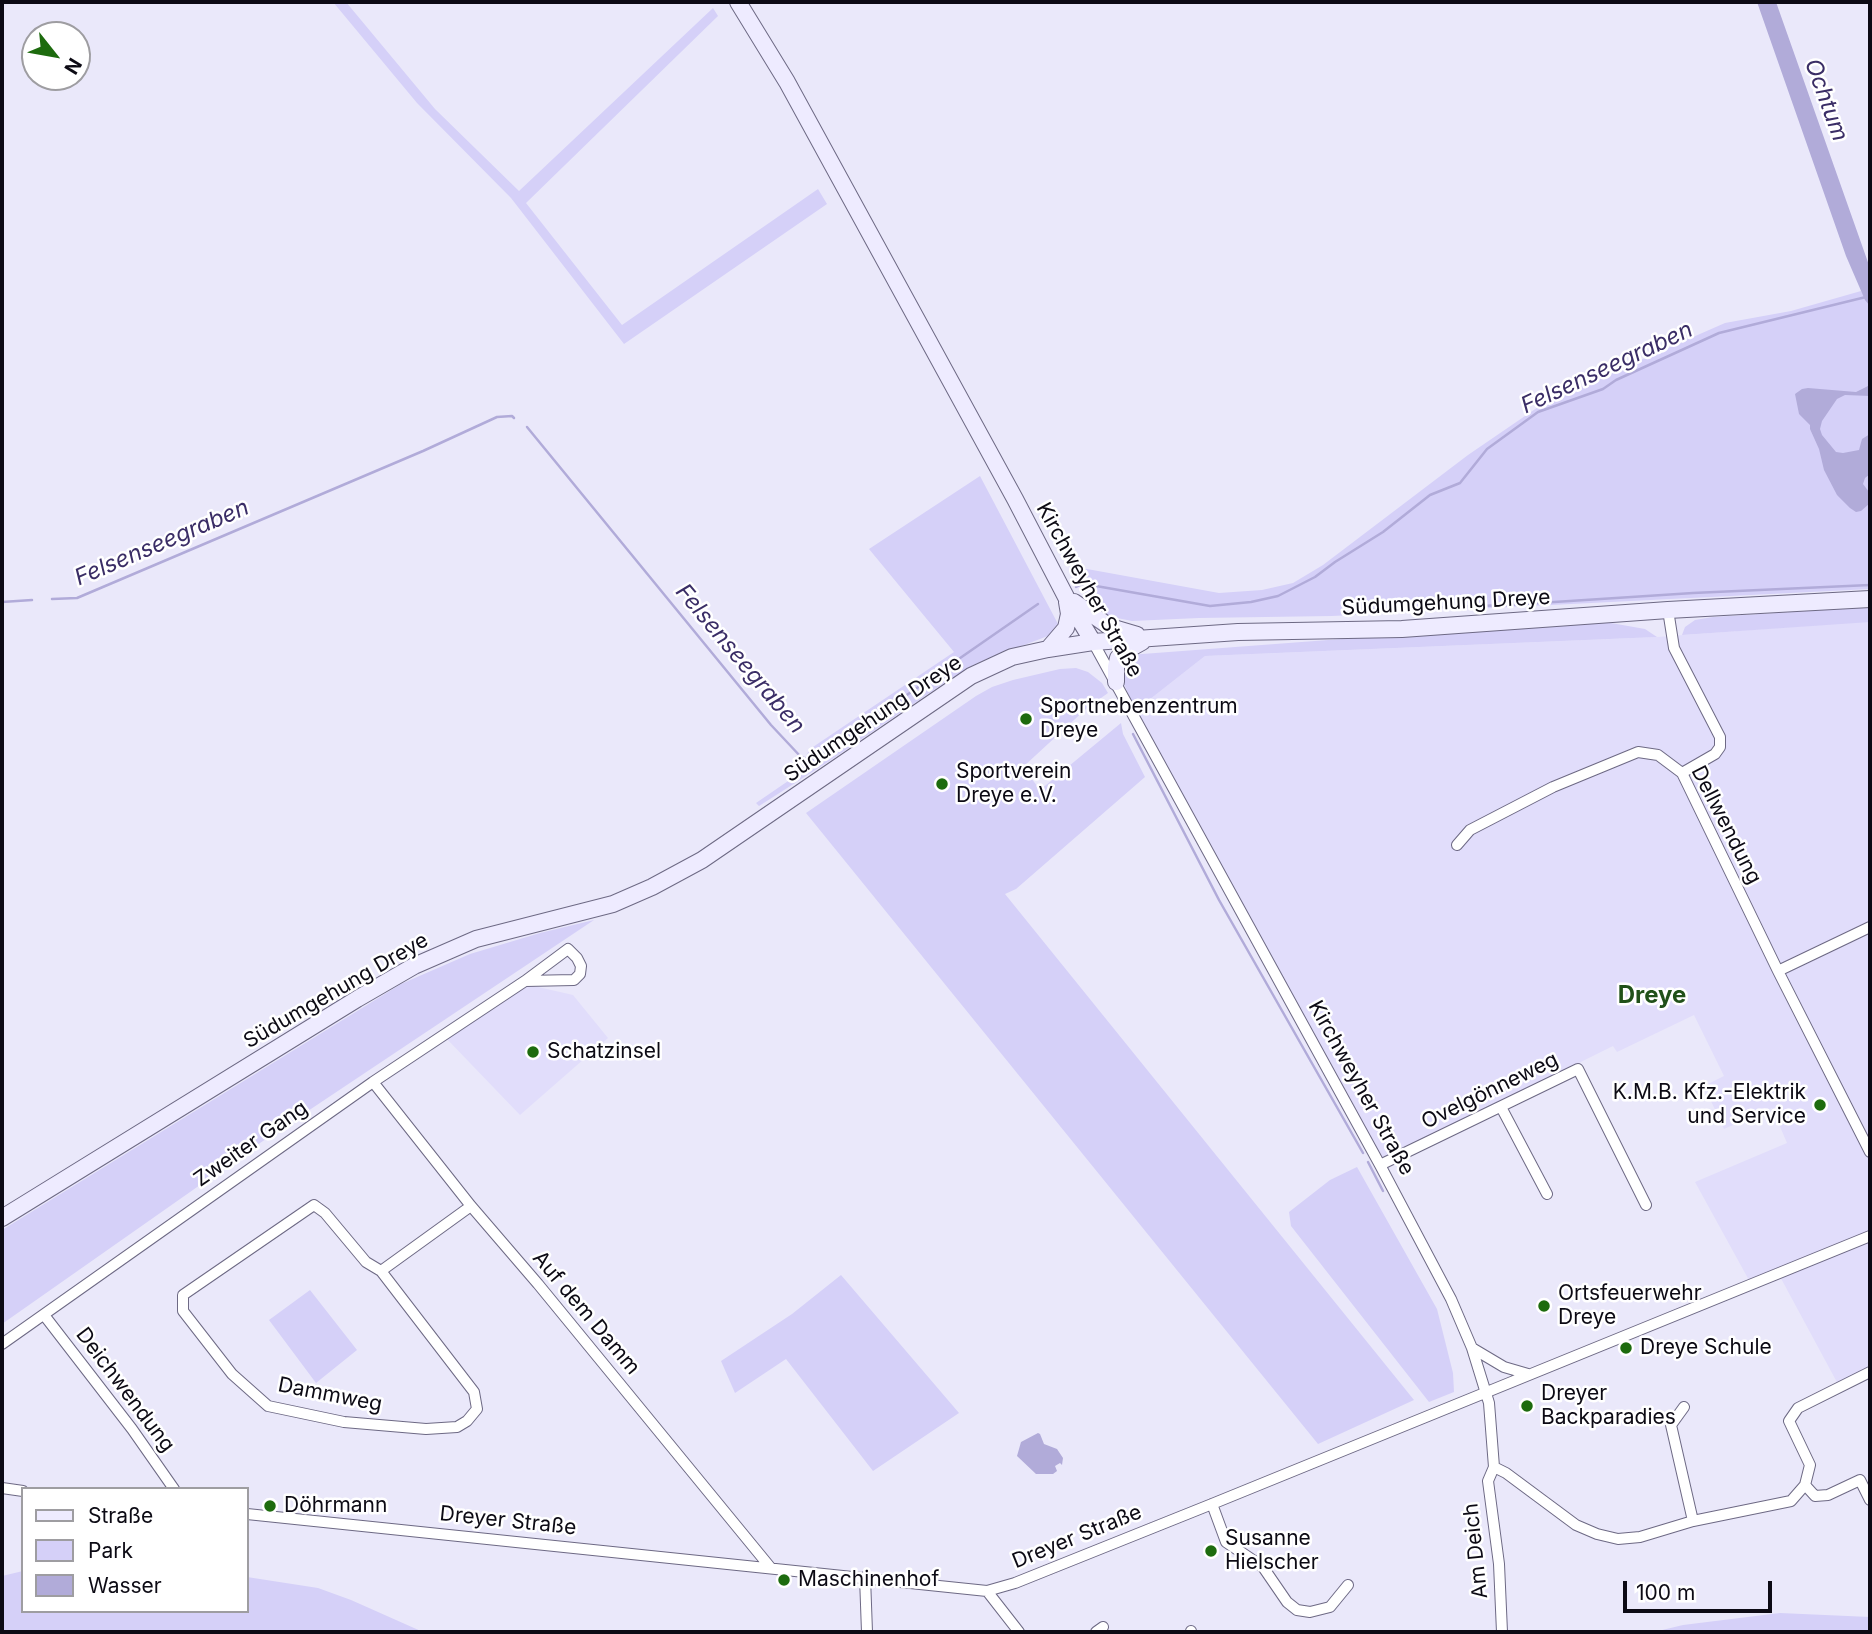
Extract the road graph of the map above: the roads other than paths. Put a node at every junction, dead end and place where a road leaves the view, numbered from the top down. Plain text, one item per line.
1 (738, 2) edge
2 (1066, 597) junction
3 (1870, 599) edge
4 (1668, 610) junction
5 (1151, 639) junction
6 (1093, 642) junction
7 (1048, 649) junction
8 (1116, 682) junction
9 (1682, 773) junction
10 (1457, 845) dead end
11 (1870, 927) edge
12 (1778, 971) junction
13 (525, 981) junction
14 (373, 1082) junction
15 (1501, 1107) junction
16 (1870, 1152) edge
17 (1380, 1165) junction
18 (1547, 1194) dead end
19 (1646, 1205) dead end
20 (471, 1206) junction
21 (2, 1217) edge
22 (1868, 1238) edge
23 (381, 1271) junction
24 (44, 1315) junction
25 (2, 1344) edge
26 (1472, 1348) junction
27 (1870, 1372) edge
28 (1528, 1374) junction
29 (1487, 1392) junction
30 (1684, 1407) dead end
31 (1494, 1467) junction
32 (1805, 1485) junction
33 (173, 1487) edge
34 (2, 1489) edge
35 (21, 1491) edge
36 (1870, 1500) edge
37 (1212, 1504) junction
38 (248, 1514) edge
39 (1693, 1521) junction
40 (770, 1567) junction
41 (865, 1577) junction
42 (1348, 1585) dead end
43 (987, 1591) junction
44 (867, 1632) edge
45 (1019, 1632) edge
46 (1502, 1632) edge

1 - 2 main road, Kirchweyher Straße
2 - 5 main road
2 - 6 main road, Kirchweyher Straße
2 - 7 main road
3 - 4 main road, Südumgehung Dreye
4 - 5 main road, Südumgehung Dreye
4 - 9 street
5 - 6 main road, Südumgehung Dreye
5 - 8 main road
6 - 7 main road, Südumgehung Dreye
6 - 8 street, Kirchweyher Straße
7 - 21 main road, Südumgehung Dreye
8 - 17 street, Kirchweyher Straße
9 - 10 street, Dellwendung
9 - 12 street, Dellwendung
11 - 12 street
12 - 16 street, Dellwendung
13 - 13 street, Zweiter Gang
13 - 14 street, Zweiter Gang
14 - 20 street, Auf dem Damm
14 - 24 street, Zweiter Gang
15 - 17 street, Ovelgönneweg
15 - 18 street
15 - 19 street, Ovelgönneweg
17 - 26 street, Kirchweyher Straße
20 - 23 street
20 - 40 street, Auf dem Damm
22 - 28 street, Dreyer Straße
23 - 23 street, Dammweg
24 - 25 street, Zweiter Gang
24 - 33 street, Deichwendung
26 - 28 street
26 - 29 street, Kirchweyher Straße
27 - 32 street
28 - 29 street, Dreyer Straße
29 - 31 street, Am Deich
29 - 37 street, Dreyer Straße
30 - 39 street
31 - 39 street
31 - 46 street, Am Deich
32 - 36 street
32 - 39 street
34 - 35 street
37 - 42 street
37 - 43 street, Dreyer Straße
38 - 40 street, Dreyer Straße
40 - 41 street, Dreyer Straße
41 - 43 street, Dreyer Straße
41 - 44 street
43 - 45 street

